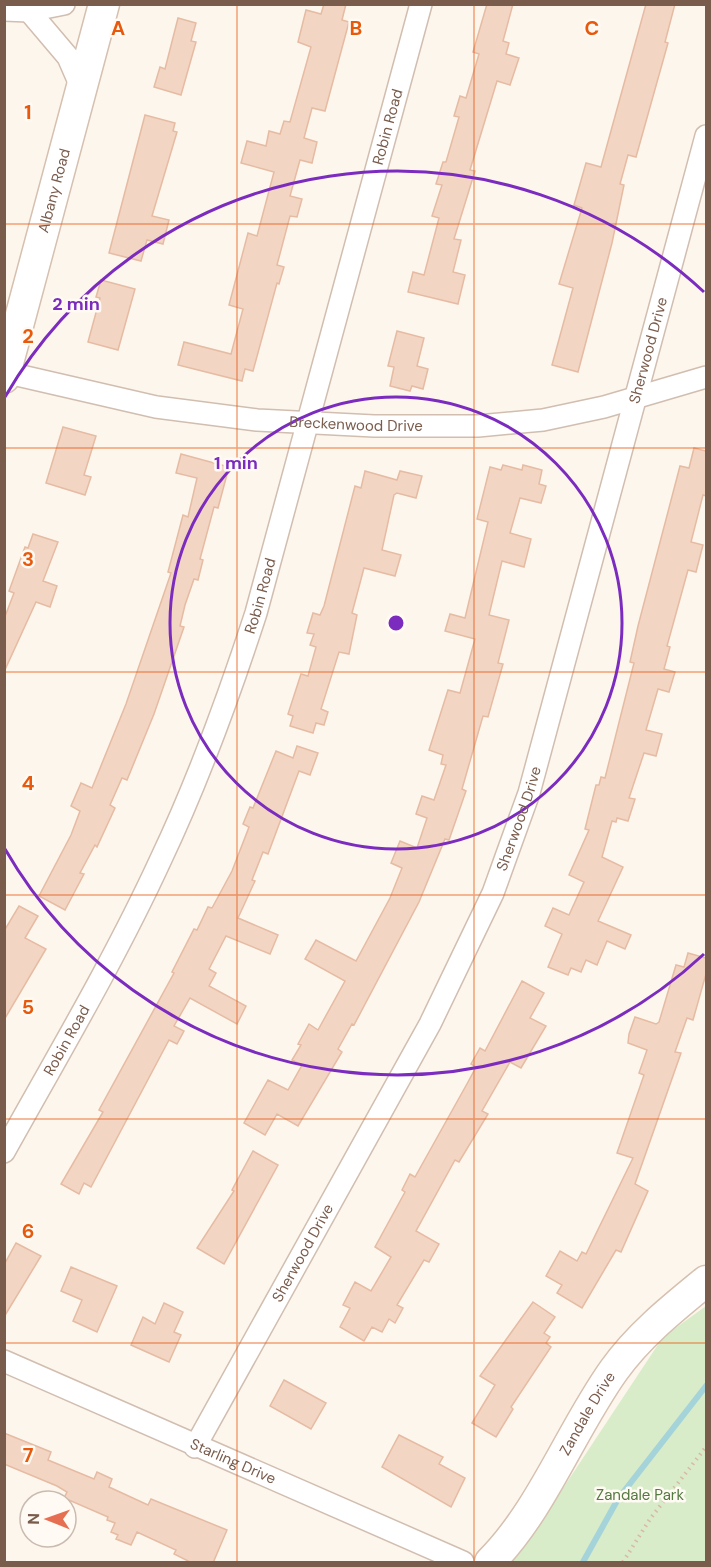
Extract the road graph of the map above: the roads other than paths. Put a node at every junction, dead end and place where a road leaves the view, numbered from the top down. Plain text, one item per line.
1 (64, 4) edge
2 (104, 4) edge
3 (421, 4) edge
4 (4, 10) edge
5 (29, 11) junction
6 (82, 89) junction
7 (706, 136) edge
8 (5, 374) edge
9 (706, 377) edge
10 (636, 396) junction
11 (308, 425) junction
12 (4, 1152) edge
13 (706, 1281) edge
14 (4, 1361) edge
15 (195, 1447) junction
16 (464, 1563) edge
17 (490, 1563) edge

1 - 5 street
2 - 6 street, Albany Road
3 - 11 street, Robin Road
4 - 5 street
5 - 6 street
6 - 8 street, Albany Road
7 - 10 street, Sherwood Drive
8 - 11 street, Breckenwood Drive
9 - 10 street, Breckenwood Drive
10 - 11 street, Breckenwood Drive
10 - 15 street, Sherwood Drive
11 - 12 street, Robin Road
13 - 17 street, Zandale Drive
14 - 15 street, Starling Drive
15 - 16 street, Starling Drive

